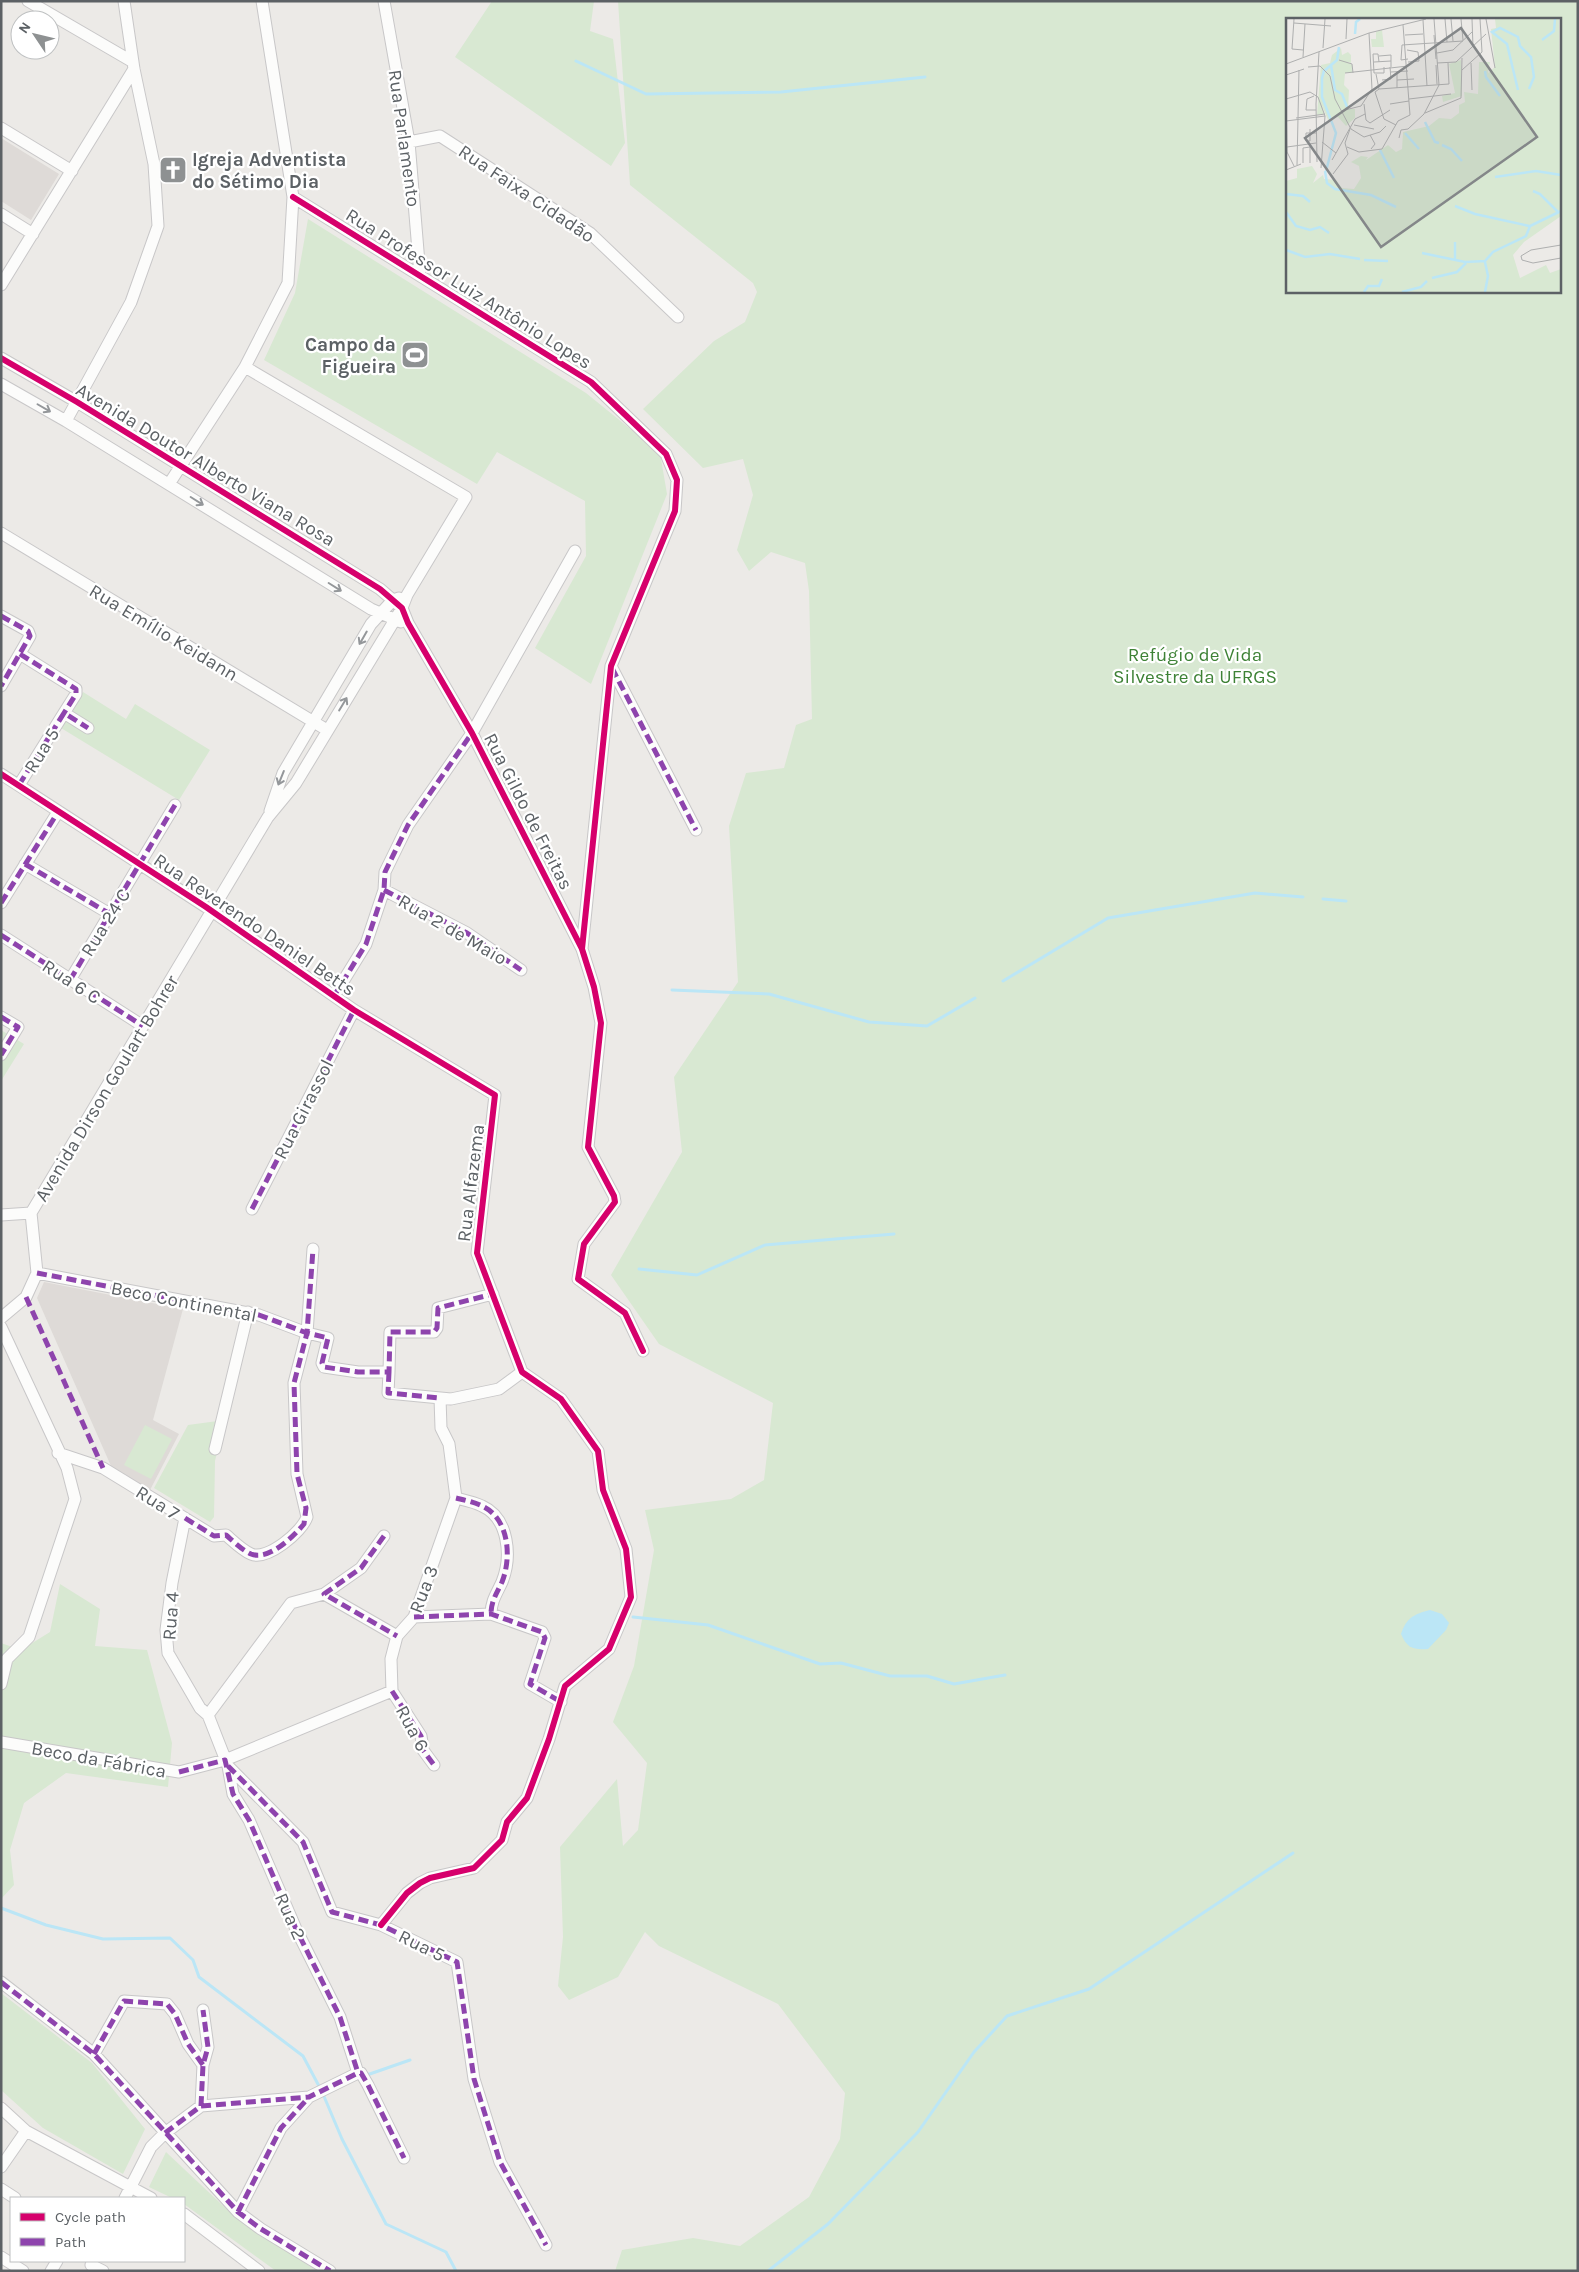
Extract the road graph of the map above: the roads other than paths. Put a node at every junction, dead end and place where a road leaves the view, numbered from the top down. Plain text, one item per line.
1 (28, 1) edge
2 (124, 1) edge
3 (384, 1) edge
4 (260, 3) edge
5 (133, 65) junction
6 (1, 128) edge
7 (409, 142) junction
8 (72, 171) junction
9 (293, 197) junction
10 (1, 214) edge
11 (33, 234) junction
12 (420, 275) junction
13 (1, 285) edge
14 (678, 317) dead end
15 (1, 358) edge
16 (245, 367) junction
17 (1, 384) edge
18 (77, 402) junction
19 (66, 420) junction
20 (180, 467) junction
21 (169, 484) junction
22 (290, 532) junction
23 (1, 533) edge
24 (575, 551) dead end
25 (279, 552) junction
26 (407, 595) junction
27 (393, 600) junction
28 (402, 608) junction
29 (380, 613) junction
30 (1, 616) edge
31 (394, 620) junction
32 (408, 623) junction
33 (20, 654) junction
34 (611, 666) junction
35 (1, 686) edge
36 (64, 713) junction
37 (314, 722) junction
38 (88, 728) dead end
39 (327, 730) junction
40 (472, 733) junction
41 (2, 776) edge
42 (19, 786) junction
43 (175, 805) dead end
44 (58, 812) junction
45 (268, 817) junction
46 (696, 830) dead end
47 (25, 864) junction
48 (141, 864) junction
49 (384, 890) junction
50 (1, 903) edge
51 (212, 912) junction
52 (110, 914) junction
53 (1, 934) edge
54 (582, 949) junction
55 (521, 970) dead end
56 (70, 980) junction
57 (334, 996) junction
58 (354, 1010) junction
59 (1, 1017) edge
60 (144, 1026) junction
61 (1, 1055) edge
62 (495, 1095) joint
63 (252, 1209) dead end
64 (30, 1212) junction
65 (1, 1215) edge
66 (312, 1249) dead end
67 (37, 1273) junction
68 (493, 1294) junction
69 (248, 1312) junction
70 (1, 1318) edge
71 (1, 1327) edge
72 (307, 1332) junction
73 (643, 1351) dead end
74 (389, 1372) junction
75 (522, 1372) junction
76 (440, 1398) junction
77 (215, 1450) dead end
78 (58, 1452) junction
79 (456, 1498) junction
80 (185, 1518) junction
81 (384, 1536) dead end
82 (324, 1594) junction
83 (491, 1614) junction
84 (414, 1617) junction
85 (398, 1636) junction
86 (1, 1684) edge
87 (392, 1691) junction
88 (561, 1702) junction
89 (208, 1715) junction
90 (1, 1742) edge
91 (227, 1763) junction
92 (434, 1765) dead end
93 (381, 1925) junction
94 (1, 1982) edge
95 (203, 2010) dead end
96 (94, 2054) junction
97 (203, 2065) junction
98 (360, 2073) junction
99 (309, 2097) junction
100 (201, 2106) junction
101 (1, 2108) edge
102 (26, 2131) junction
103 (164, 2134) junction
104 (404, 2158) dead end
105 (1, 2167) edge
106 (1, 2189) edge
107 (127, 2193) edge
108 (13, 2197) edge
109 (146, 2197) edge
110 (238, 2212) junction
111 (185, 2215) edge
112 (546, 2245) dead end
113 (1, 2256) edge
114 (91, 2265) edge
115 (23, 2271) edge
116 (103, 2271) edge
117 (258, 2271) edge
118 (330, 2271) edge

1 - 5 street
2 - 5 street
3 - 7 street, Rua Parlamento
4 - 9 street
5 - 8 street
5 - 18 street
6 - 8 street
7 - 12 street, Rua Parlamento
7 - 14 street, Rua Faixa Cidadão
8 - 11 street
9 - 12 street, Rua Professor Luiz Antônio Lopes
9 - 16 street
10 - 11 street
11 - 13 street
12 - 34 street, Rua Professor Luiz Antônio Lopes
15 - 18 street, Avenida Doutor Alberto Viana Rosa
16 - 20 street
16 - 26 street
17 -> 19 street, Avenida Doutor Alberto Viana Rosa
18 - 19 street
18 - 20 street, Avenida Doutor Alberto Viana Rosa
19 - 21 street, Avenida Doutor Alberto Viana Rosa
20 - 21 street
20 - 22 street, Avenida Doutor Alberto Viana Rosa
21 -> 25 street, Avenida Doutor Alberto Viana Rosa
22 - 25 street
22 - 27 street, Avenida Doutor Alberto Viana Rosa
23 - 37 street, Rua Emílio Keidann
24 - 40 street
25 -> 29 street, Avenida Doutor Alberto Viana Rosa
26 - 27 street
26 - 28 street
27 - 28 street, Avenida Doutor Alberto Viana Rosa
27 - 29 street
28 - 31 street
28 - 32 street, Rua Gildo de Freitas
29 - 31 street, Avenida Doutor Alberto Viana Rosa
29 -> 37 street
30 - 33 street
31 - 32 street
39 -> 31 street
32 - 40 street, Rua Gildo de Freitas
33 - 35 street
33 - 36 street
34 - 46 street
34 - 54 street, Rua Professor Luiz Antônio Lopes
36 - 38 street, Rua 5
36 - 42 street, Rua 5
37 - 39 street, Rua Emílio Keidann
37 -> 45 street
39 - 45 street
40 - 49 street
40 - 54 street, Rua Gildo de Freitas
41 - 42 street, Rua Reverendo Daniel Betts
42 - 44 street, Rua Reverendo Daniel Betts
43 - 48 street, Rua 24 C
44 - 47 street
44 - 48 street, Rua Reverendo Daniel Betts
45 - 51 street, Avenida Dirson Goulart Bohrer
47 - 50 street
47 - 52 street
48 - 51 street, Rua Reverendo Daniel Betts
48 - 52 street, Rua 24 C
49 - 55 street, Rua 2 de Maio
49 - 57 street
51 - 57 street, Rua Reverendo Daniel Betts
51 - 60 street, Avenida Dirson Goulart Bohrer
52 - 56 street, Rua 24 C
53 - 56 street, Rua 6 C
54 - 73 street, Rua Gildo de Freitas
56 - 60 street, Rua 6 C
57 - 58 street, Rua Reverendo Daniel Betts
58 - 62 street, Rua Reverendo Daniel Betts
58 - 63 street, Rua Girassol
59 - 61 street
60 - 64 street, Avenida Dirson Goulart Bohrer
62 - 68 street, Rua Alfazema
64 - 65 street
64 - 67 street, Avenida Dirson Goulart Bohrer
66 - 72 street
67 - 69 street, Beco Continental
67 - 70 street
68 - 74 street
68 - 75 street, Rua Alfazema
69 - 72 street, Beco Continental
69 - 77 street
71 - 78 street
72 - 74 street, Beco Continental
72 - 80 street, Rua 7
74 - 76 street
75 - 76 street
75 - 88 street
76 - 79 street, Rua 3
78 - 80 street, Rua 7
78 - 86 street
79 - 83 street
79 - 84 street, Rua 3
80 - 89 street, Rua 4
81 - 82 street
82 - 85 street
82 - 89 street
83 - 84 street
83 - 88 street
84 - 85 street, Rua 3
85 - 87 street, Rua 3
87 - 91 street
87 - 92 street, Rua 6
88 - 93 street
89 - 91 street, Rua 4
90 - 91 street, Beco da Fábrica
91 - 93 street, Rua 5
91 - 98 street, Rua 2
93 - 112 street, Rua 5
94 - 96 street
95 - 97 street
96 - 97 street
96 - 103 street
97 - 100 street
98 - 99 street
98 - 104 street, Rua 2
99 - 100 street
99 - 110 street
100 - 103 street
101 - 102 street
102 - 105 street
102 - 107 street
103 - 107 street
103 - 110 street
106 - 108 street
107 - 109 street
110 - 118 street
111 - 117 street
113 - 115 street
114 - 116 street

